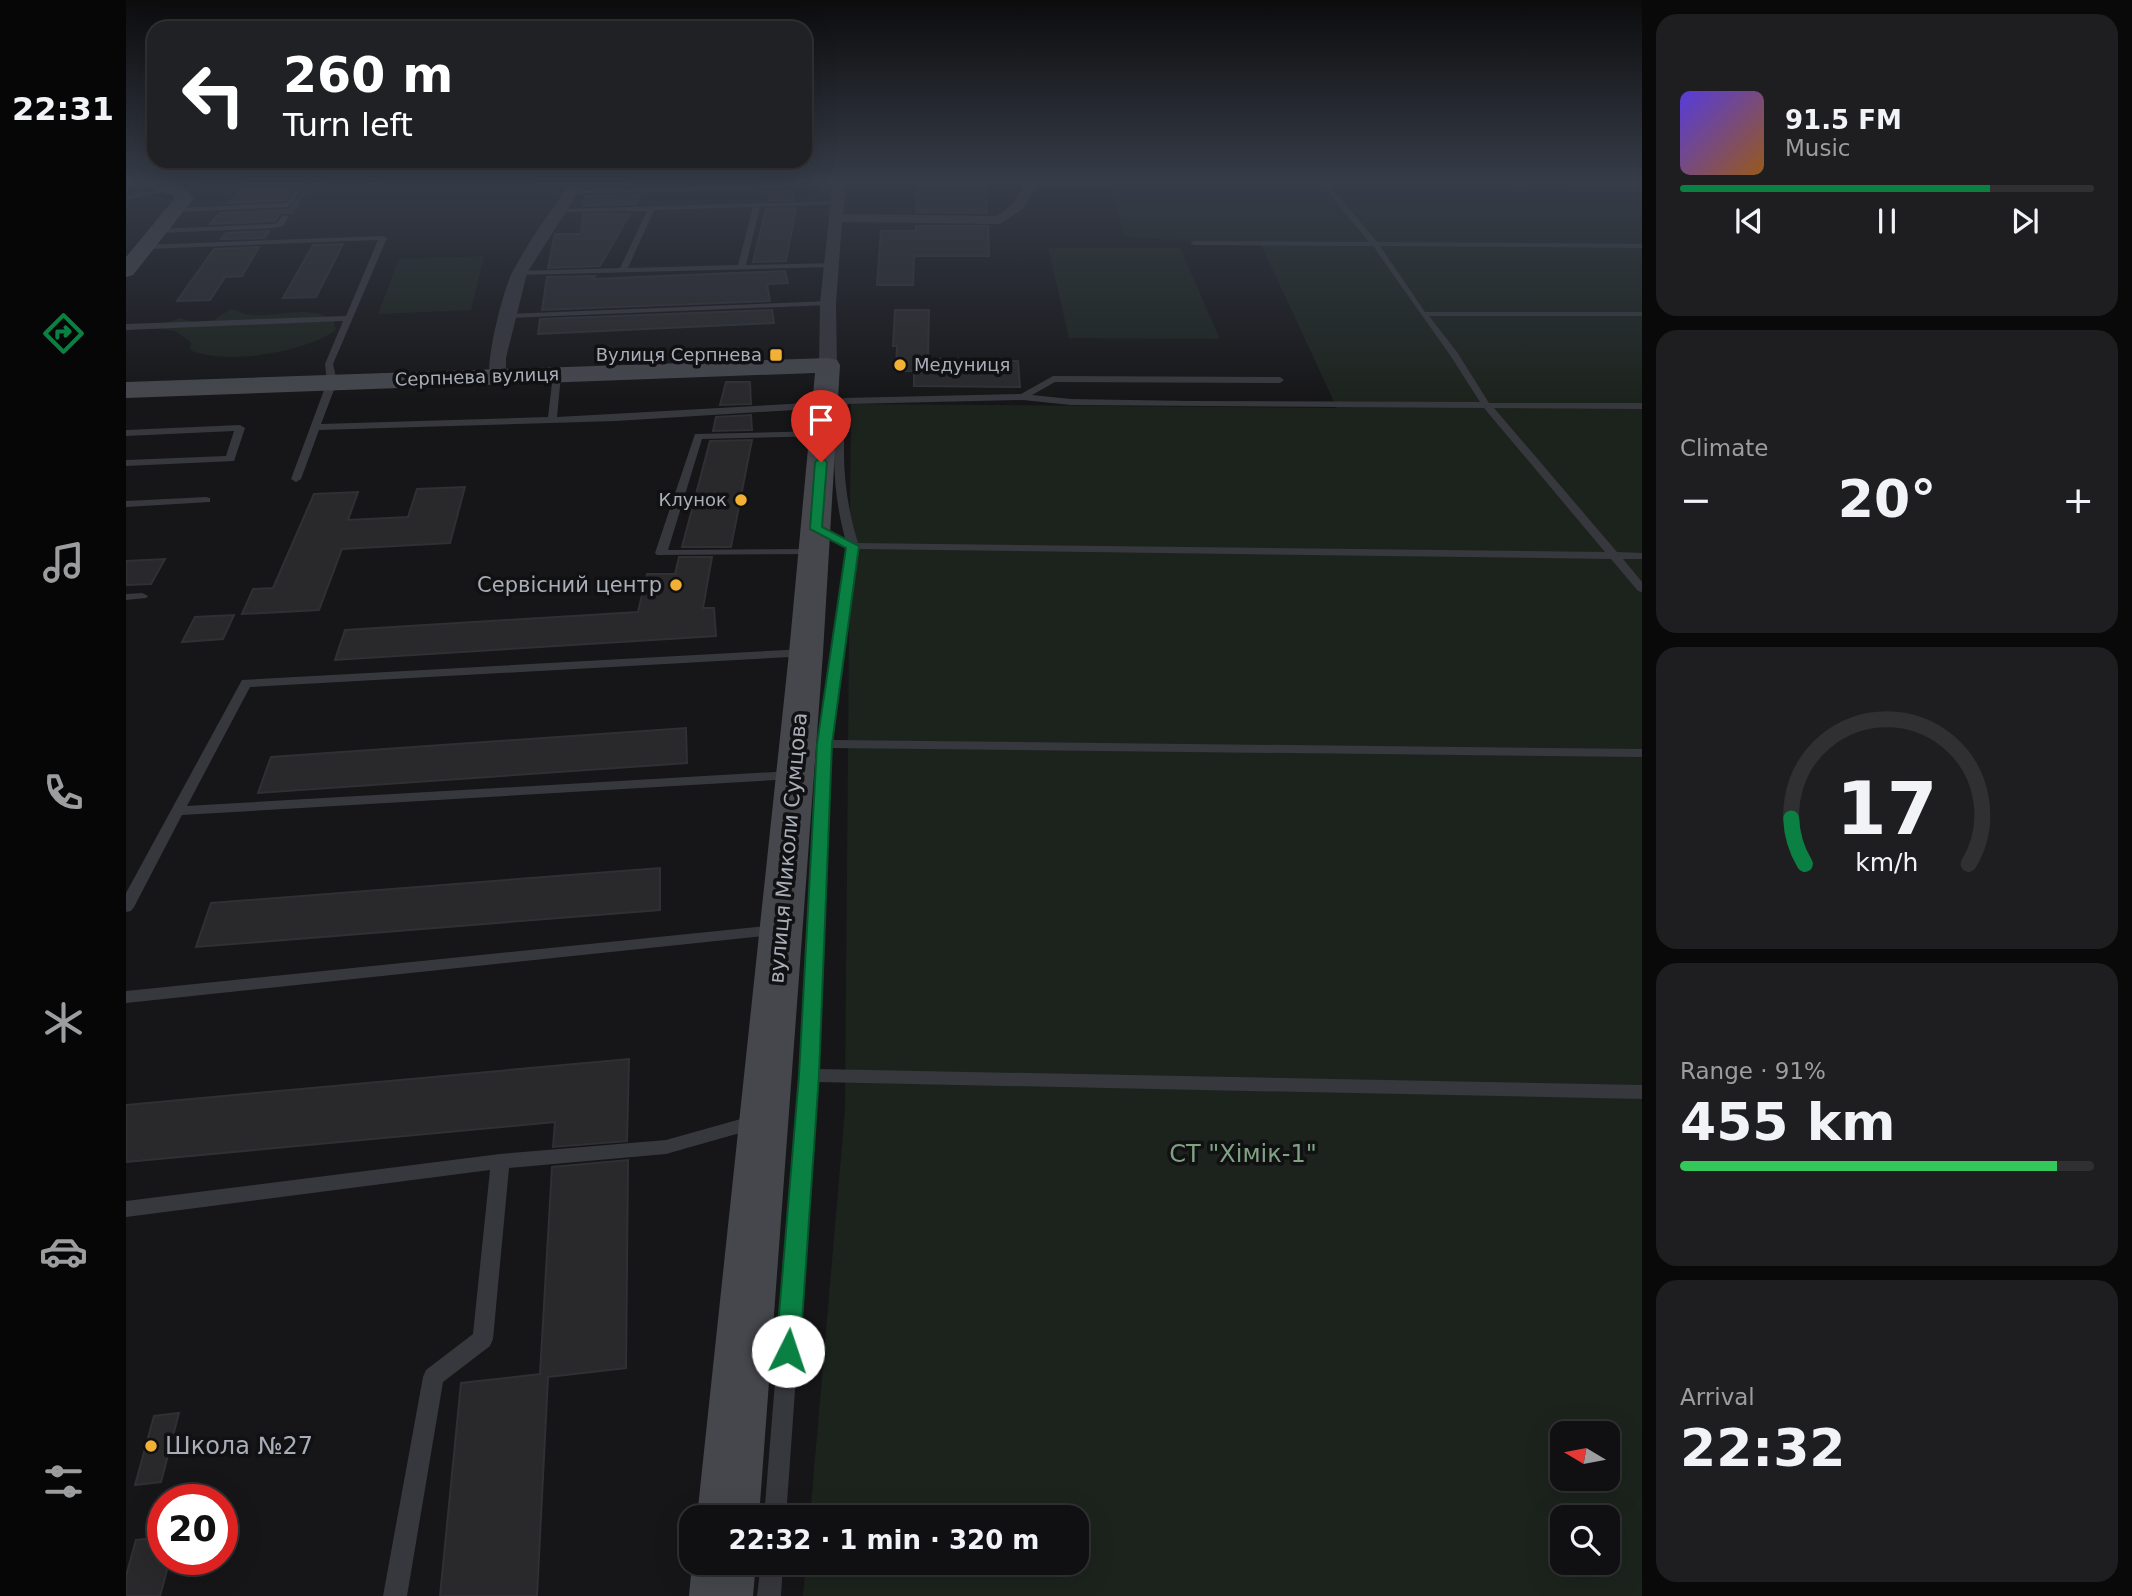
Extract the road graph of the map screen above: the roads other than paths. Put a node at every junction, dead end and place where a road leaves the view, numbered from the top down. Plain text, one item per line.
1 (141, 253) edge
2 (376, 253) edge
3 (531, 253) edge
4 (631, 253) edge
5 (745, 253) edge
6 (833, 253) edge
7 (1381, 253) edge
8 (832, 265) junction
9 (742, 267) junction
10 (623, 270) junction
11 (126, 271) edge
12 (519, 272) junction
13 (828, 303) junction
14 (1423, 314) junction
15 (1642, 314) edge
16 (508, 316) junction
17 (349, 318) junction
18 (126, 327) edge
19 (557, 375) junction
20 (497, 377) junction
21 (1280, 380) dead end
22 (332, 382) junction
23 (126, 390) edge
24 (1023, 397) junction
25 (830, 401) junction
26 (1486, 405) junction
27 (1642, 406) edge
28 (552, 420) junction
29 (315, 426) junction
30 (126, 433) edge
31 (126, 463) edge
32 (296, 479) dead end
33 (206, 500) dead end
34 (126, 505) edge
35 (815, 540) junction
36 (853, 546) junction
37 (1616, 555) junction
38 (1642, 556) edge
39 (1642, 589) edge
40 (142, 596) dead end
41 (126, 597) edge
42 (806, 653) junction
43 (825, 744) junction
44 (1642, 753) edge
45 (794, 775) junction
46 (179, 811) junction
47 (126, 907) edge
48 (781, 929) junction
49 (126, 998) edge
50 (809, 1075) junction
51 (1642, 1092) edge
52 (763, 1119) junction
53 (500, 1161) junction
54 (126, 1209) edge
55 (729, 1505) edge
56 (776, 1505) edge
57 (723, 1575) edge
58 (771, 1575) edge
59 (395, 1596) edge
60 (721, 1596) edge
61 (769, 1596) edge

1 - 11 street
2 - 17 lane
3 - 12 street
4 - 10 lane
5 - 9 lane
6 - 8 street, вулиця Миколи Сумцова
7 - 14 lane
8 - 9 lane
8 - 13 street, вулиця Миколи Сумцова
9 - 10 lane
10 - 12 lane
12 - 16 street
13 - 16 lane
13 - 25 street, вулиця Миколи Сумцова
14 - 15 lane
14 - 26 lane
16 - 20 street
17 - 18 lane
17 - 22 lane
19 - 20 street, Серпнева вулиця
19 - 25 street, Серпнева вулиця
19 - 28 lane
20 - 22 street, Серпнева вулиця
21 - 24 lane
22 - 23 street, Серпнева вулиця
22 - 29 lane
24 - 25 lane
24 - 26 lane
25 - 28 lane
25 - 35 street, вулиця Миколи Сумцова
25 - 35 lane
25 - 36 lane
26 - 27 lane
26 - 37 lane
28 - 29 lane
29 - 32 lane
30 - 31 lane
33 - 34 lane
35 - 36 lane
35 - 42 street, вулиця Миколи Сумцова
36 - 37 lane
36 - 43 lane
37 - 38 lane
37 - 39 lane
40 - 41 lane
42 - 45 street, вулиця Миколи Сумцова
42 - 46 lane
43 - 44 lane
43 - 50 lane
45 - 46 lane
45 - 48 street, вулиця Миколи Сумцова
46 - 47 lane
48 - 49 lane
48 - 52 street, вулиця Миколи Сумцова
50 - 51 lane
50 - 56 lane
52 - 53 lane
52 - 55 street, вулиця Миколи Сумцова
53 - 54 lane
53 - 59 lane
57 - 60 street
58 - 61 lane

